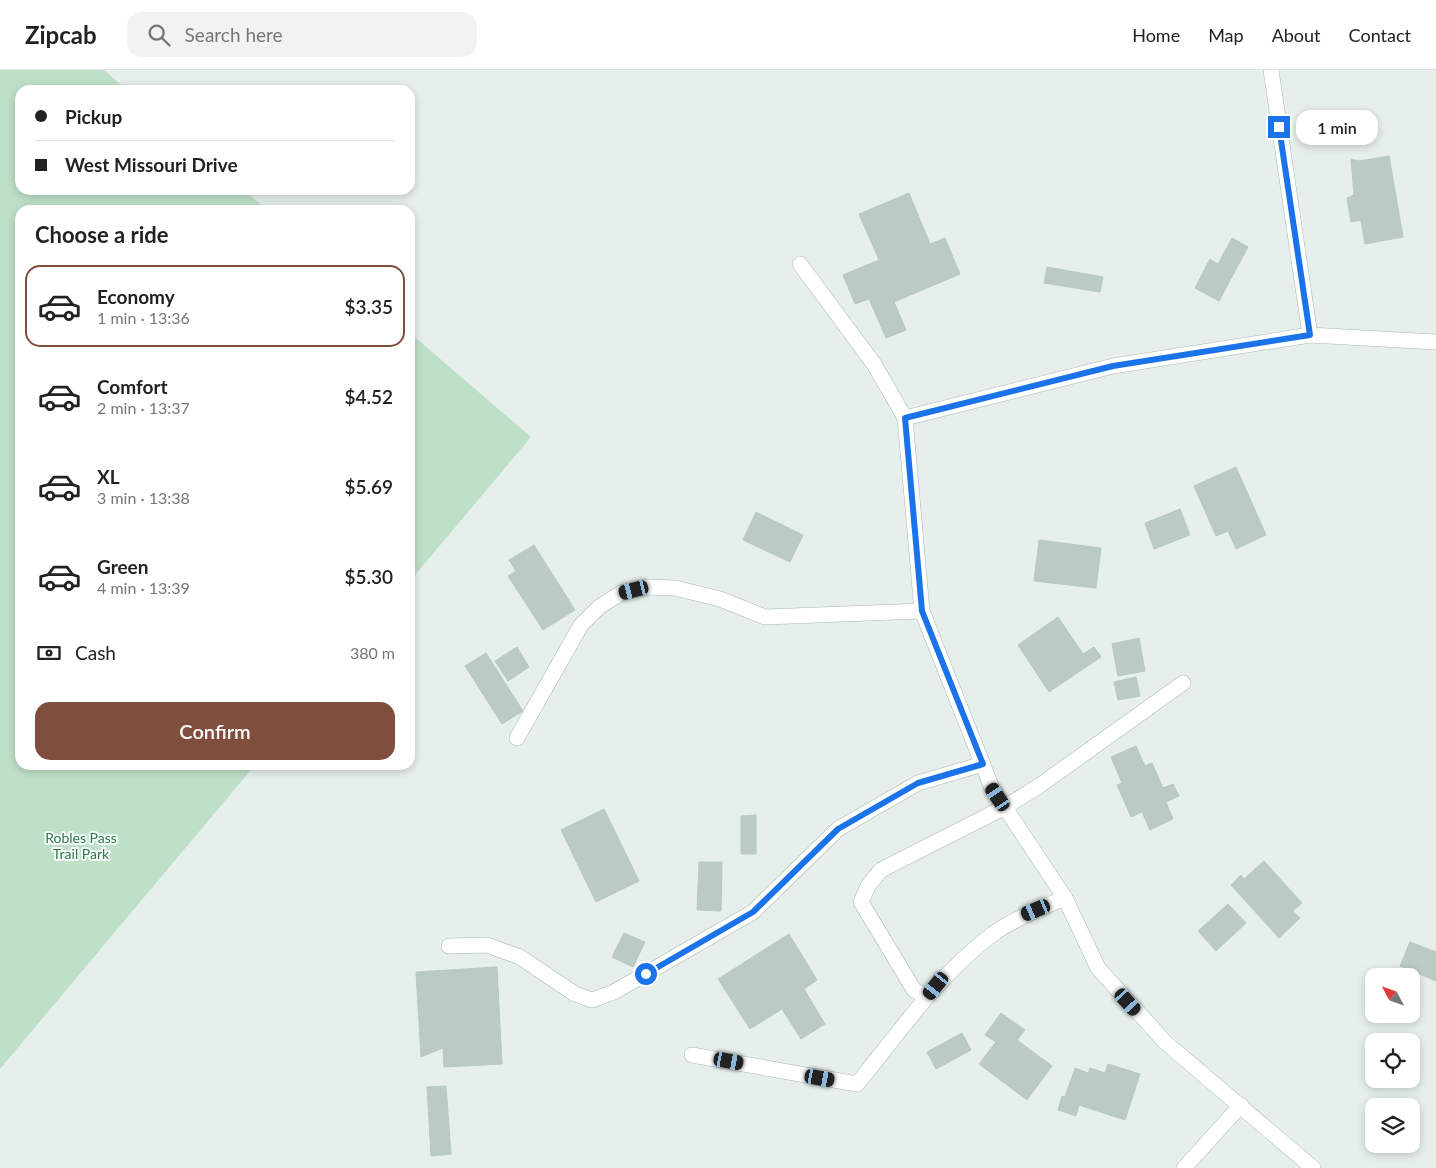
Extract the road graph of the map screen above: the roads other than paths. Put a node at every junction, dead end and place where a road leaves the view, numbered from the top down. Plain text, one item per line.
1 (1271, 70) edge
2 (800, 264) dead end
3 (1310, 335) junction
4 (1436, 342) edge
5 (905, 418) junction
6 (922, 611) junction
7 (1184, 683) dead end
8 (517, 738) dead end
9 (983, 764) junction
10 (1005, 806) junction
11 (1065, 898) junction
12 (448, 946) dead end
13 (927, 997) junction
14 (692, 1055) dead end
15 (1241, 1105) junction
16 (1184, 1168) edge
17 (1313, 1168) edge

1 - 3 street
2 - 5 street
3 - 4 street
3 - 5 street
5 - 6 street
6 - 8 street
6 - 9 street
7 - 10 street
9 - 10 street
9 - 12 street
10 - 11 street
10 - 13 street
11 - 13 street
11 - 15 street
13 - 14 street
15 - 16 street
15 - 17 street

